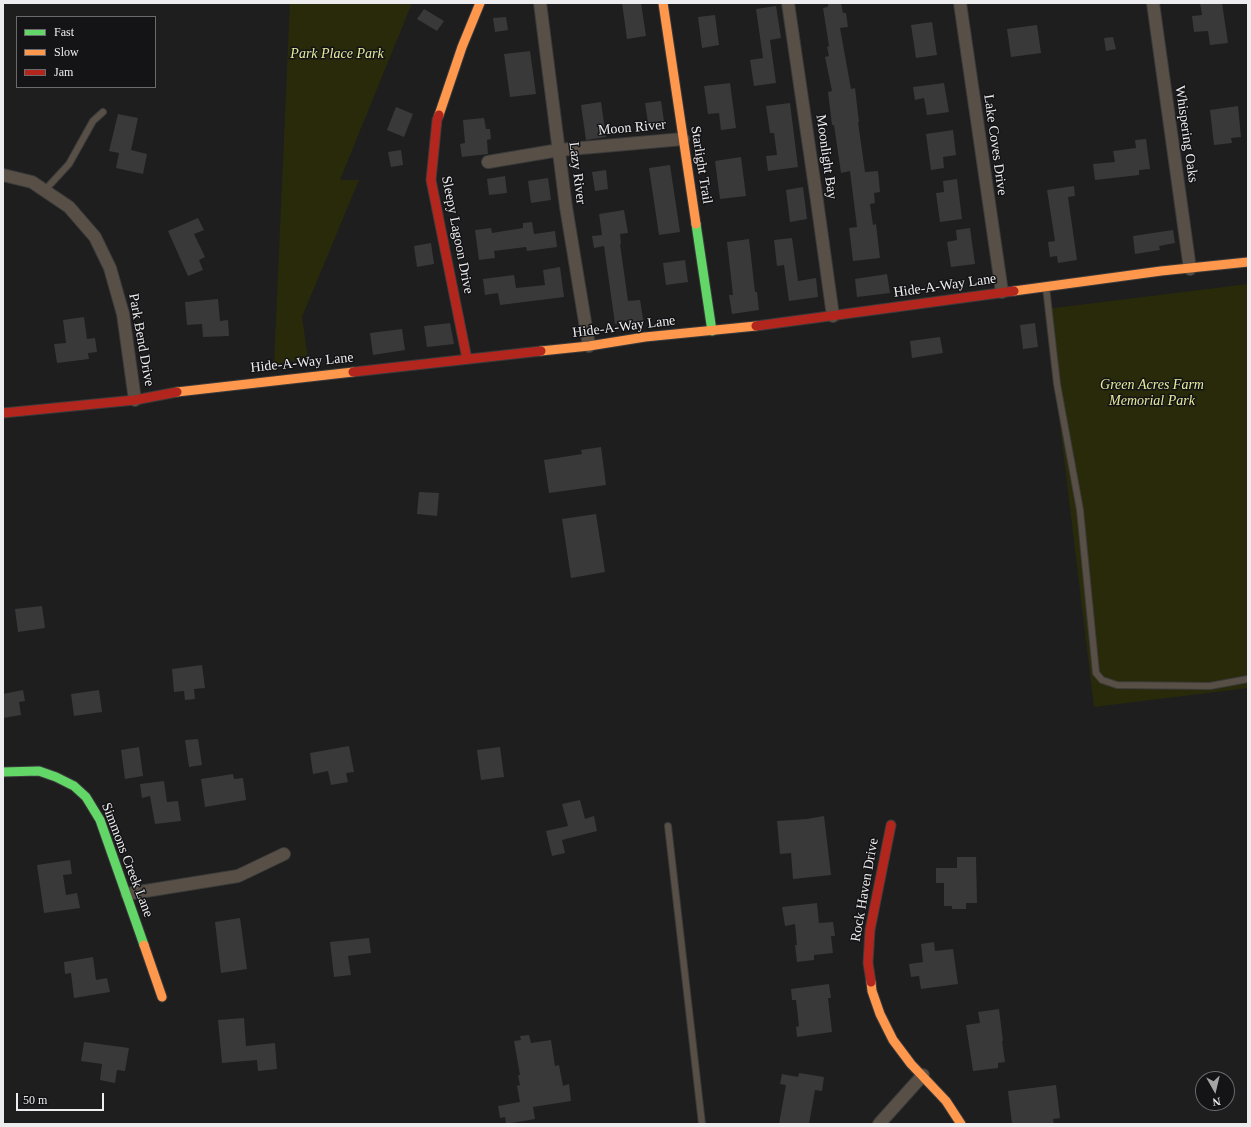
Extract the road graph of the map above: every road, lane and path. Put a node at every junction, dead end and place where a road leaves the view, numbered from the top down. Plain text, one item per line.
1 (480, 3) edge
2 (540, 3) edge
3 (662, 3) edge
4 (788, 3) edge
5 (960, 3) edge
6 (1153, 3) edge
7 (103, 112) dead end
8 (683, 139) junction
9 (559, 150) junction
10 (488, 162) dead end
11 (3, 175) edge
12 (45, 190) junction
13 (1248, 262) edge
14 (1190, 270) junction
15 (1046, 286) junction
16 (1002, 292) junction
17 (833, 316) junction
18 (712, 331) junction
19 (589, 346) junction
20 (467, 359) junction
21 (136, 400) junction
22 (3, 413) edge
23 (1248, 679) edge
24 (3, 772) edge
25 (891, 825) dead end
26 (668, 826) dead end
27 (284, 854) dead end
28 (126, 894) junction
29 (162, 998) dead end
30 (922, 1075) junction
31 (702, 1124) edge
32 (879, 1124) edge
33 (961, 1124) edge

1 - 20 street, Sleepy Lagoon Drive
2 - 9 street, Lazy River
3 - 8 street, Starlight Trail
4 - 17 street, Moonlight Bay
5 - 16 street, Lake Coves Drive
6 - 14 street, Whispering Oaks
7 - 12 lane
8 - 9 street, Moon River
8 - 18 street, Starlight Trail
9 - 10 street, Moon River
9 - 19 street, Lazy River
11 - 12 street, Park Bend Drive
12 - 21 street, Park Bend Drive
13 - 14 street, Hide-A-Way Lane
14 - 15 street, Hide-A-Way Lane
15 - 16 street, Hide-A-Way Lane
15 - 23 lane
16 - 17 street, Hide-A-Way Lane
17 - 18 street, Hide-A-Way Lane
18 - 19 street, Hide-A-Way Lane
19 - 20 street, Hide-A-Way Lane
20 - 21 street, Hide-A-Way Lane
21 - 22 street, Hide-A-Way Lane
24 - 28 street, Simmons Creek Lane
25 - 30 street, Rock Haven Drive
26 - 31 lane
27 - 28 street
28 - 29 street, Simmons Creek Lane
30 - 32 street
30 - 33 street, Rock Haven Drive

